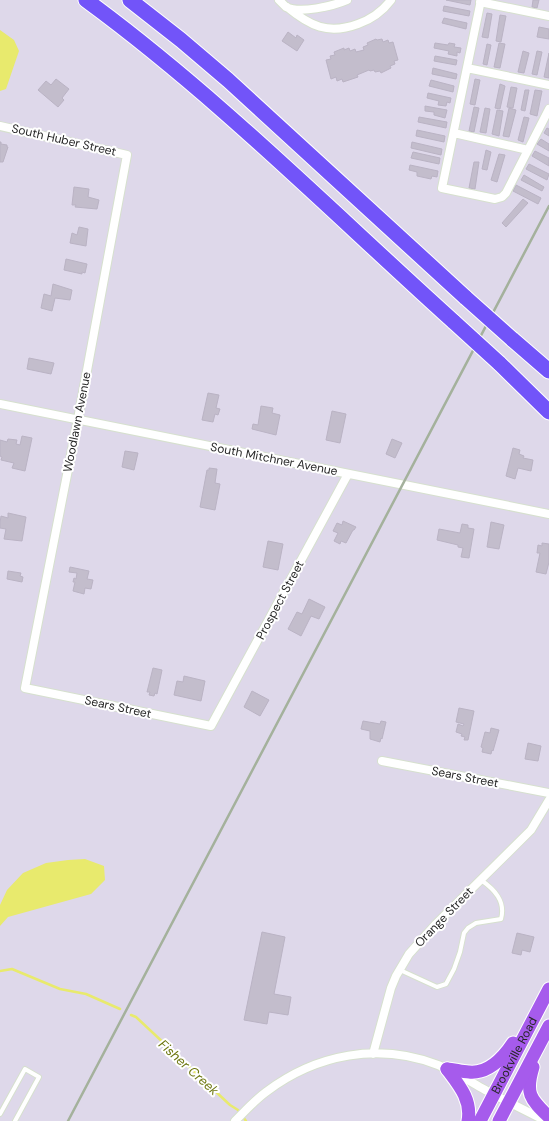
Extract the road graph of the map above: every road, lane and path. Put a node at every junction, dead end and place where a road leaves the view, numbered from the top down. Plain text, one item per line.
1 (86, 0) edge
2 (130, 0) edge
3 (279, 0) edge
4 (347, 0) edge
5 (391, 0) edge
6 (481, 1) edge
7 (287, 7) junction
8 (549, 16) edge
9 (467, 68) junction
10 (549, 85) edge
11 (549, 110) edge
12 (0, 126) edge
13 (454, 133) junction
14 (528, 150) junction
15 (127, 155) joint
16 (549, 371) edge
17 (0, 404) edge
18 (549, 412) edge
19 (78, 419) junction
20 (348, 474) junction
21 (549, 514) edge
22 (25, 688) joint
23 (211, 726) joint
24 (382, 761) dead end
25 (549, 793) edge
26 (549, 800) edge
27 (481, 880) junction
28 (400, 969) junction
29 (549, 989) edge
30 (534, 1019) junction
31 (549, 1026) edge
32 (539, 1045) junction
33 (373, 1054) junction
34 (447, 1069) junction
35 (494, 1094) junction
36 (509, 1102) junction
37 (0, 1114) edge
38 (549, 1117) edge
39 (15, 1121) edge
40 (235, 1121) edge
41 (468, 1121) edge
42 (480, 1121) edge
43 (499, 1121) edge
44 (546, 1121) edge

1 - 18 highway, bridge
2 - 16 highway, bridge
3 - 7 street
4 - 7 street
5 - 7 street
6 - 8 street
6 - 9 street
9 - 10 street
9 - 13 street
11 - 14 street
12 - 15 street, South Huber Street
13 - 14 street
13 - 14 street
15 - 19 street, Woodlawn Avenue
17 - 19 street, South Mitchner Avenue
19 - 20 street, South Mitchner Avenue
19 - 22 street, Woodlawn Avenue
20 - 21 street, South Mitchner Avenue
20 - 23 street, Prospect Street
22 - 23 street, Sears Street
24 - 25 street, Sears Street
26 - 27 street, Orange Street
27 - 28 street, Orange Street
27 - 28 lane
28 - 33 street, Orange Street
29 - 30 main road, Brookville Road
30 - 34 main road
30 - 35 main road, Brookville Road
31 - 32 main road, Brookville Road
32 - 36 main road, Brookville Road
32 - 38 main road
33 - 34 street
33 - 40 street
34 - 35 street
34 - 41 main road
35 - 36 street
35 - 42 main road, Brookville Road
36 - 43 main road, Brookville Road
36 - 44 street
37 - 39 lane

